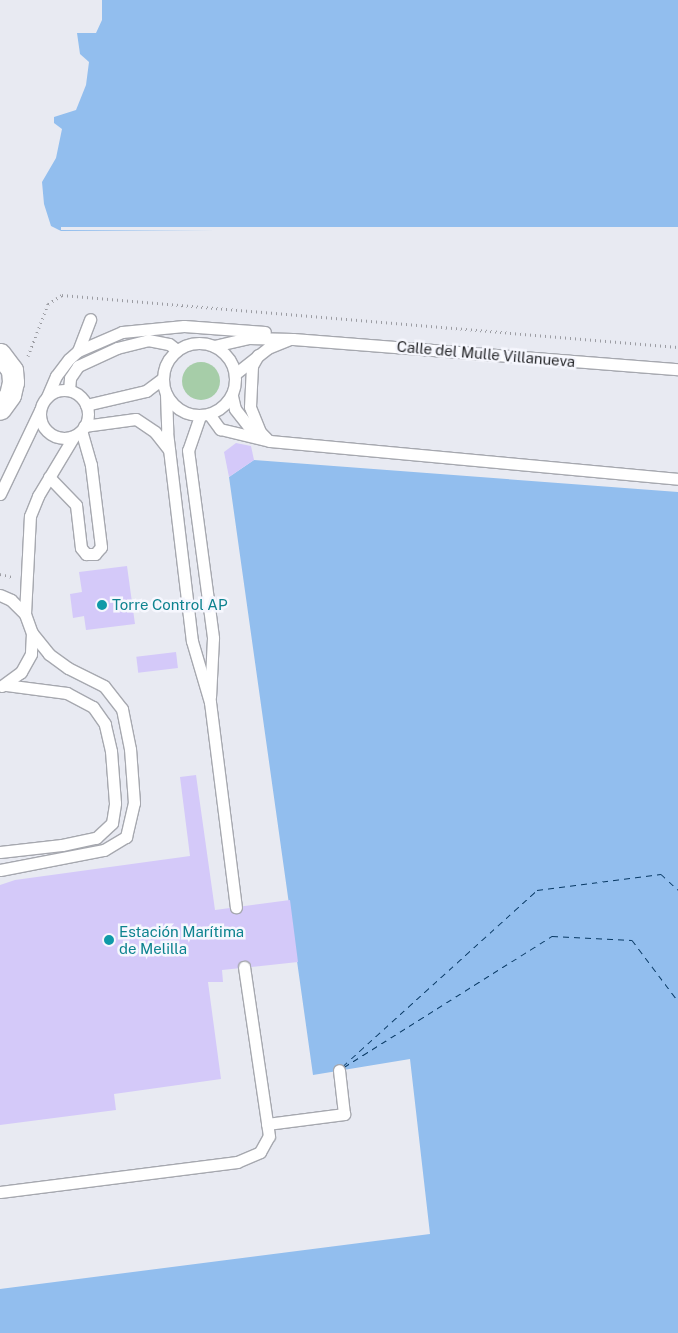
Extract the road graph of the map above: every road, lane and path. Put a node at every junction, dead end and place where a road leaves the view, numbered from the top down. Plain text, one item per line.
1 (90, 319) dead end
2 (293, 338) junction
3 (214, 346) junction
4 (177, 350) junction
5 (78, 351) junction
6 (0, 354) edge
7 (258, 355) junction
8 (678, 369) edge
9 (236, 374) junction
10 (163, 378) junction
11 (69, 390) junction
12 (166, 394) junction
13 (232, 396) junction
14 (47, 397) junction
15 (86, 405) junction
16 (0, 410) edge
17 (40, 410) junction
18 (204, 415) junction
19 (80, 431) junction
20 (257, 437) junction
21 (270, 441) junction
22 (171, 452) junction
23 (49, 478) junction
24 (678, 479) edge
25 (0, 494) edge
26 (0, 594) edge
27 (25, 614) junction
28 (32, 633) junction
29 (3, 686) edge
30 (210, 702) junction
31 (0, 852) edge
32 (0, 870) edge
33 (236, 907) dead end
34 (244, 967) dead end
35 (339, 1070) dead end
36 (267, 1124) junction
37 (0, 1192) edge

1 - 5 lane
2 - 3 lane, Calle del Mulle Villanueva
2 - 5 lane, Calle del Mulle Villanueva
2 - 7 lane
2 - 8 lane, Calle del Mulle Villanueva
3 - 4 lane
3 - 9 lane
4 - 10 lane
4 - 11 lane
5 - 14 lane, Calle del Mulle Villanueva
6 - 16 street
7 - 9 lane
7 - 21 lane
9 - 13 lane
10 - 12 lane
10 - 15 lane
11 - 14 lane
11 - 15 lane
12 - 18 lane
12 - 22 lane
13 - 18 lane
13 - 20 lane
14 - 17 lane
15 - 19 lane
17 - 19 lane
17 - 25 lane
18 - 20 lane
18 - 30 lane
19 - 22 lane
19 - 23 lane
19 - 23 lane
20 - 21 lane
21 - 24 lane
22 - 30 lane
23 - 27 lane
26 - 27 lane
27 - 28 lane
28 - 29 lane
28 - 32 lane
29 - 31 lane
30 - 33 lane
34 - 36 lane
35 - 36 lane
36 - 37 lane

